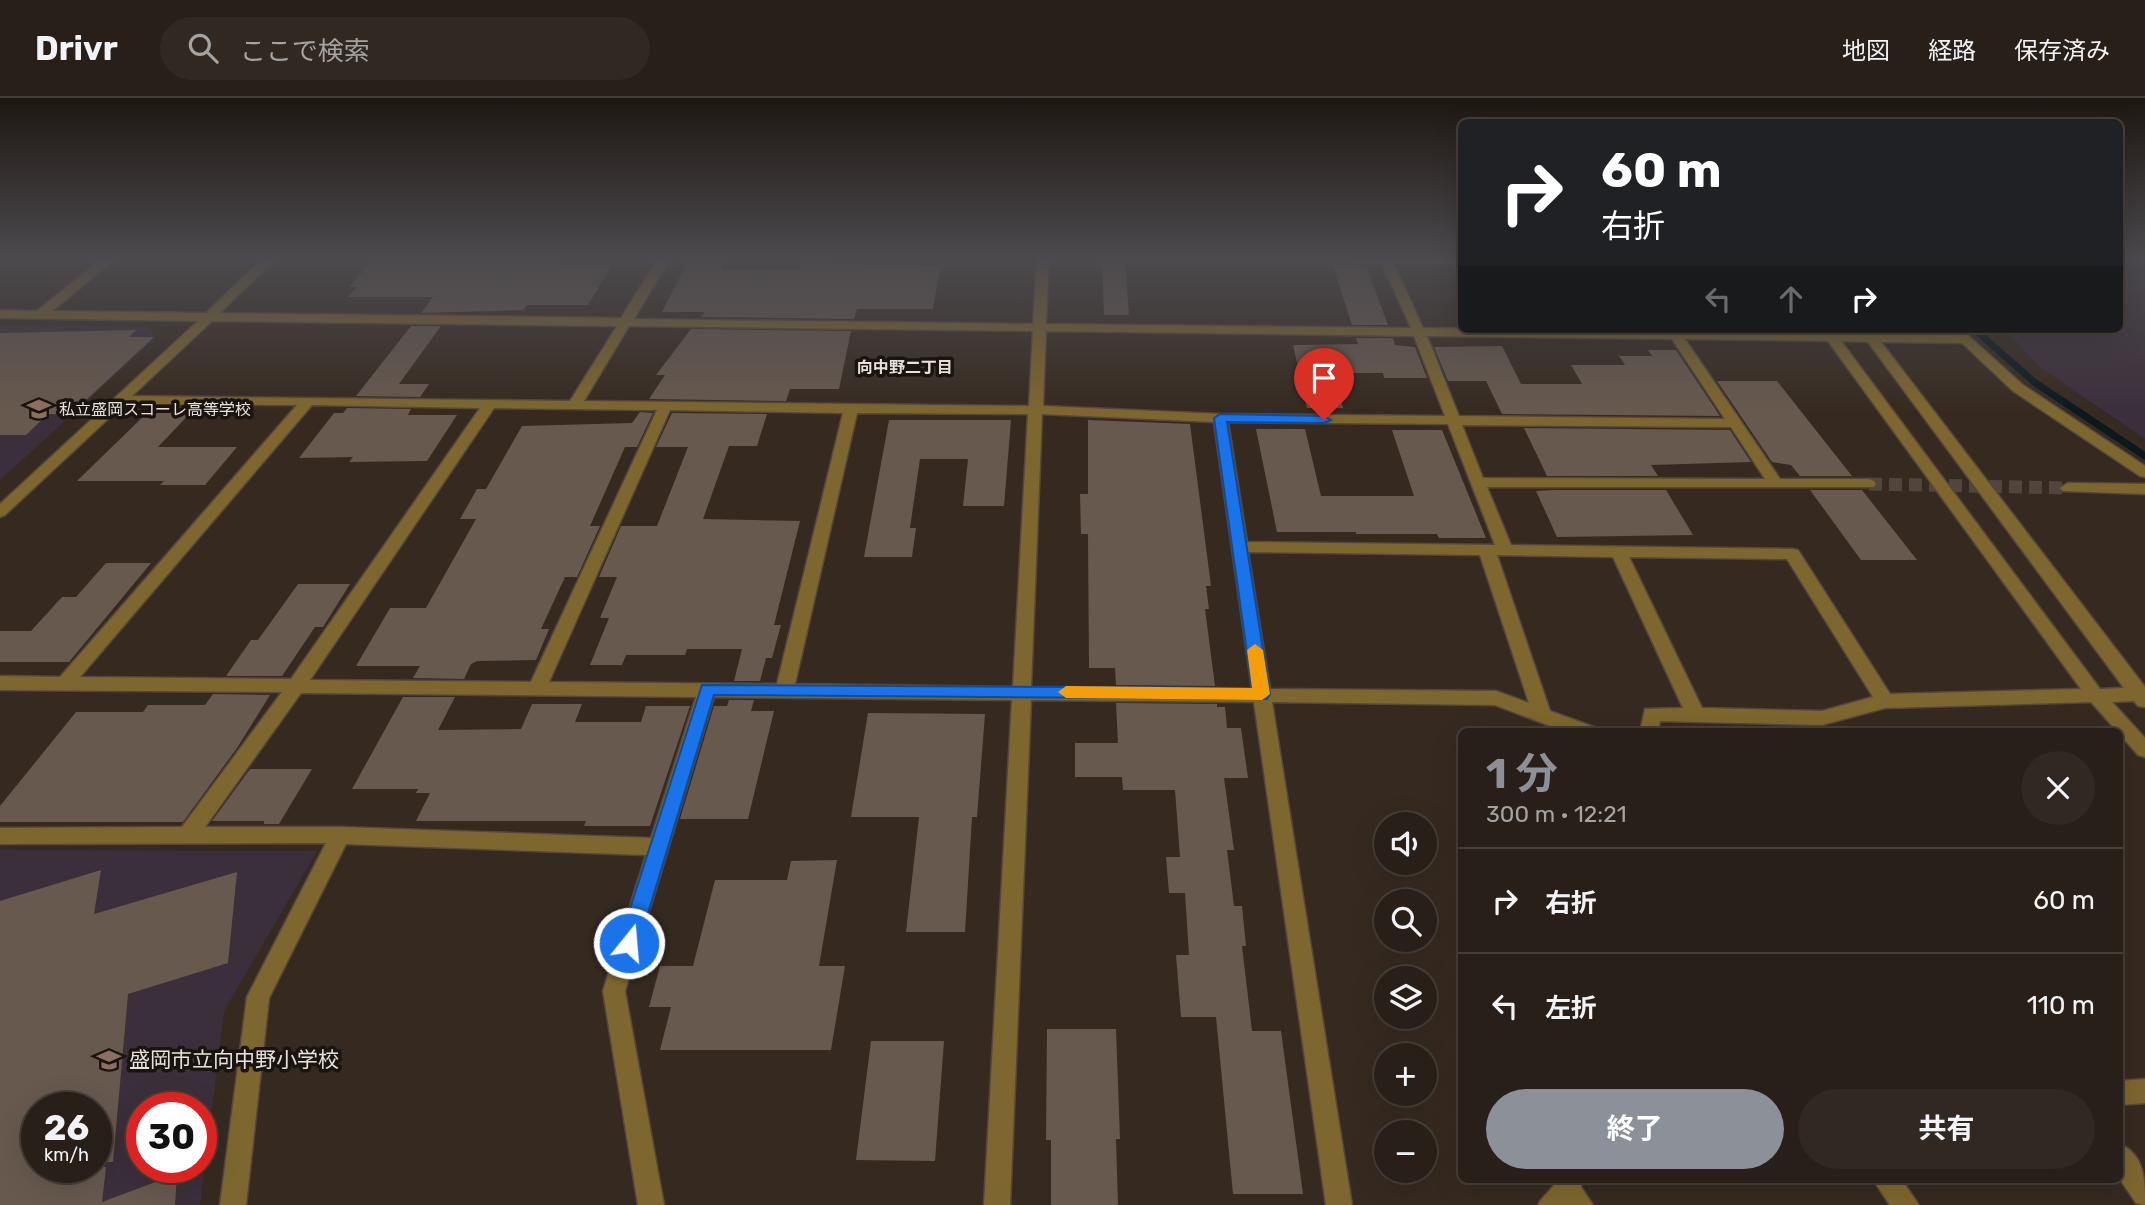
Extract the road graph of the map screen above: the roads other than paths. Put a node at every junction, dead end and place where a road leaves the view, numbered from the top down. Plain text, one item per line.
1 (48, 309) edge
2 (218, 309) edge
3 (633, 309) edge
4 (1040, 309) edge
5 (1408, 309) edge
6 (0, 314) edge
7 (41, 314) junction
8 (209, 317) junction
9 (626, 320) junction
10 (1039, 329) junction
11 (1419, 333) junction
12 (1458, 333) edge
13 (1676, 333) edge
14 (1829, 333) edge
15 (1869, 334) edge
16 (1960, 334) edge
17 (122, 400) junction
18 (308, 401) junction
19 (490, 403) junction
20 (575, 404) junction
21 (665, 407) junction
22 (851, 409) junction
23 (1035, 410) junction
24 (1220, 418) junction
25 (1455, 421) junction
26 (1735, 423) junction
27 (2145, 473) edge
28 (1478, 482) junction
29 (1776, 484) junction
30 (1869, 484) tunnel mouth
31 (2068, 488) tunnel mouth
32 (2145, 489) edge
33 (0, 512) edge
34 (1240, 547) junction
35 (1496, 551) junction
36 (1619, 552) junction
37 (0, 682) edge
38 (65, 683) junction
39 (297, 685) junction
40 (538, 687) junction
41 (707, 689) junction
42 (785, 690) junction
43 (1021, 691) junction
44 (1262, 694) junction
45 (2096, 696) junction
46 (2143, 697) edge
47 (1885, 701) junction
48 (1542, 715) junction
49 (1696, 715) junction
50 (1827, 725) edge
51 (1576, 728) edge
52 (1650, 728) edge
53 (2145, 750) edge
54 (340, 835) junction
55 (0, 836) edge
56 (187, 837) junction
57 (659, 847) junction
58 (2145, 1091) edge
59 (2123, 1093) edge
60 (2123, 1162) edge
61 (1888, 1183) edge
62 (2145, 1194) edge
63 (233, 1205) edge
64 (651, 1205) edge
65 (997, 1205) edge
66 (1339, 1205) edge
67 (1906, 1205) edge

1 - 7 street
2 - 8 street
3 - 9 street
4 - 10 street
5 - 11 street
6 - 7 street
7 - 8 street
8 - 9 street
8 - 17 street
9 - 10 street
9 - 20 street
10 - 11 street
10 - 23 street
11 - 12 street
11 - 25 street
13 - 26 street
14 - 15 street
14 - 45 street
15 - 16 street
15 - 46 street
16 - 27 street
17 - 18 street
17 - 33 street
18 - 19 street
18 - 38 street
19 - 20 street
19 - 39 street
20 - 21 street
21 - 22 street
21 - 40 street
22 - 23 street
22 - 42 street
23 - 24 street
23 - 43 street
24 - 25 street
24 - 34 street
25 - 26 street
25 - 28 street
26 - 29 street
28 - 29 street
28 - 35 street
29 - 30 street
31 - 32 street
34 - 35 street
34 - 44 street
35 - 36 street
35 - 48 street
36 - 47 street
36 - 49 street
37 - 38 street
38 - 39 street
39 - 40 street
39 - 56 street
40 - 41 street
41 - 42 street
41 - 57 street
42 - 43 street
43 - 44 street
43 - 65 street
44 - 48 street
44 - 66 street
45 - 46 street
45 - 47 street
45 - 53 street
47 - 50 street
48 - 51 street
49 - 50 street
49 - 52 street
54 - 56 street
54 - 57 street
54 - 63 street
55 - 56 street
57 - 64 street
58 - 59 street
60 - 62 street
61 - 67 street

